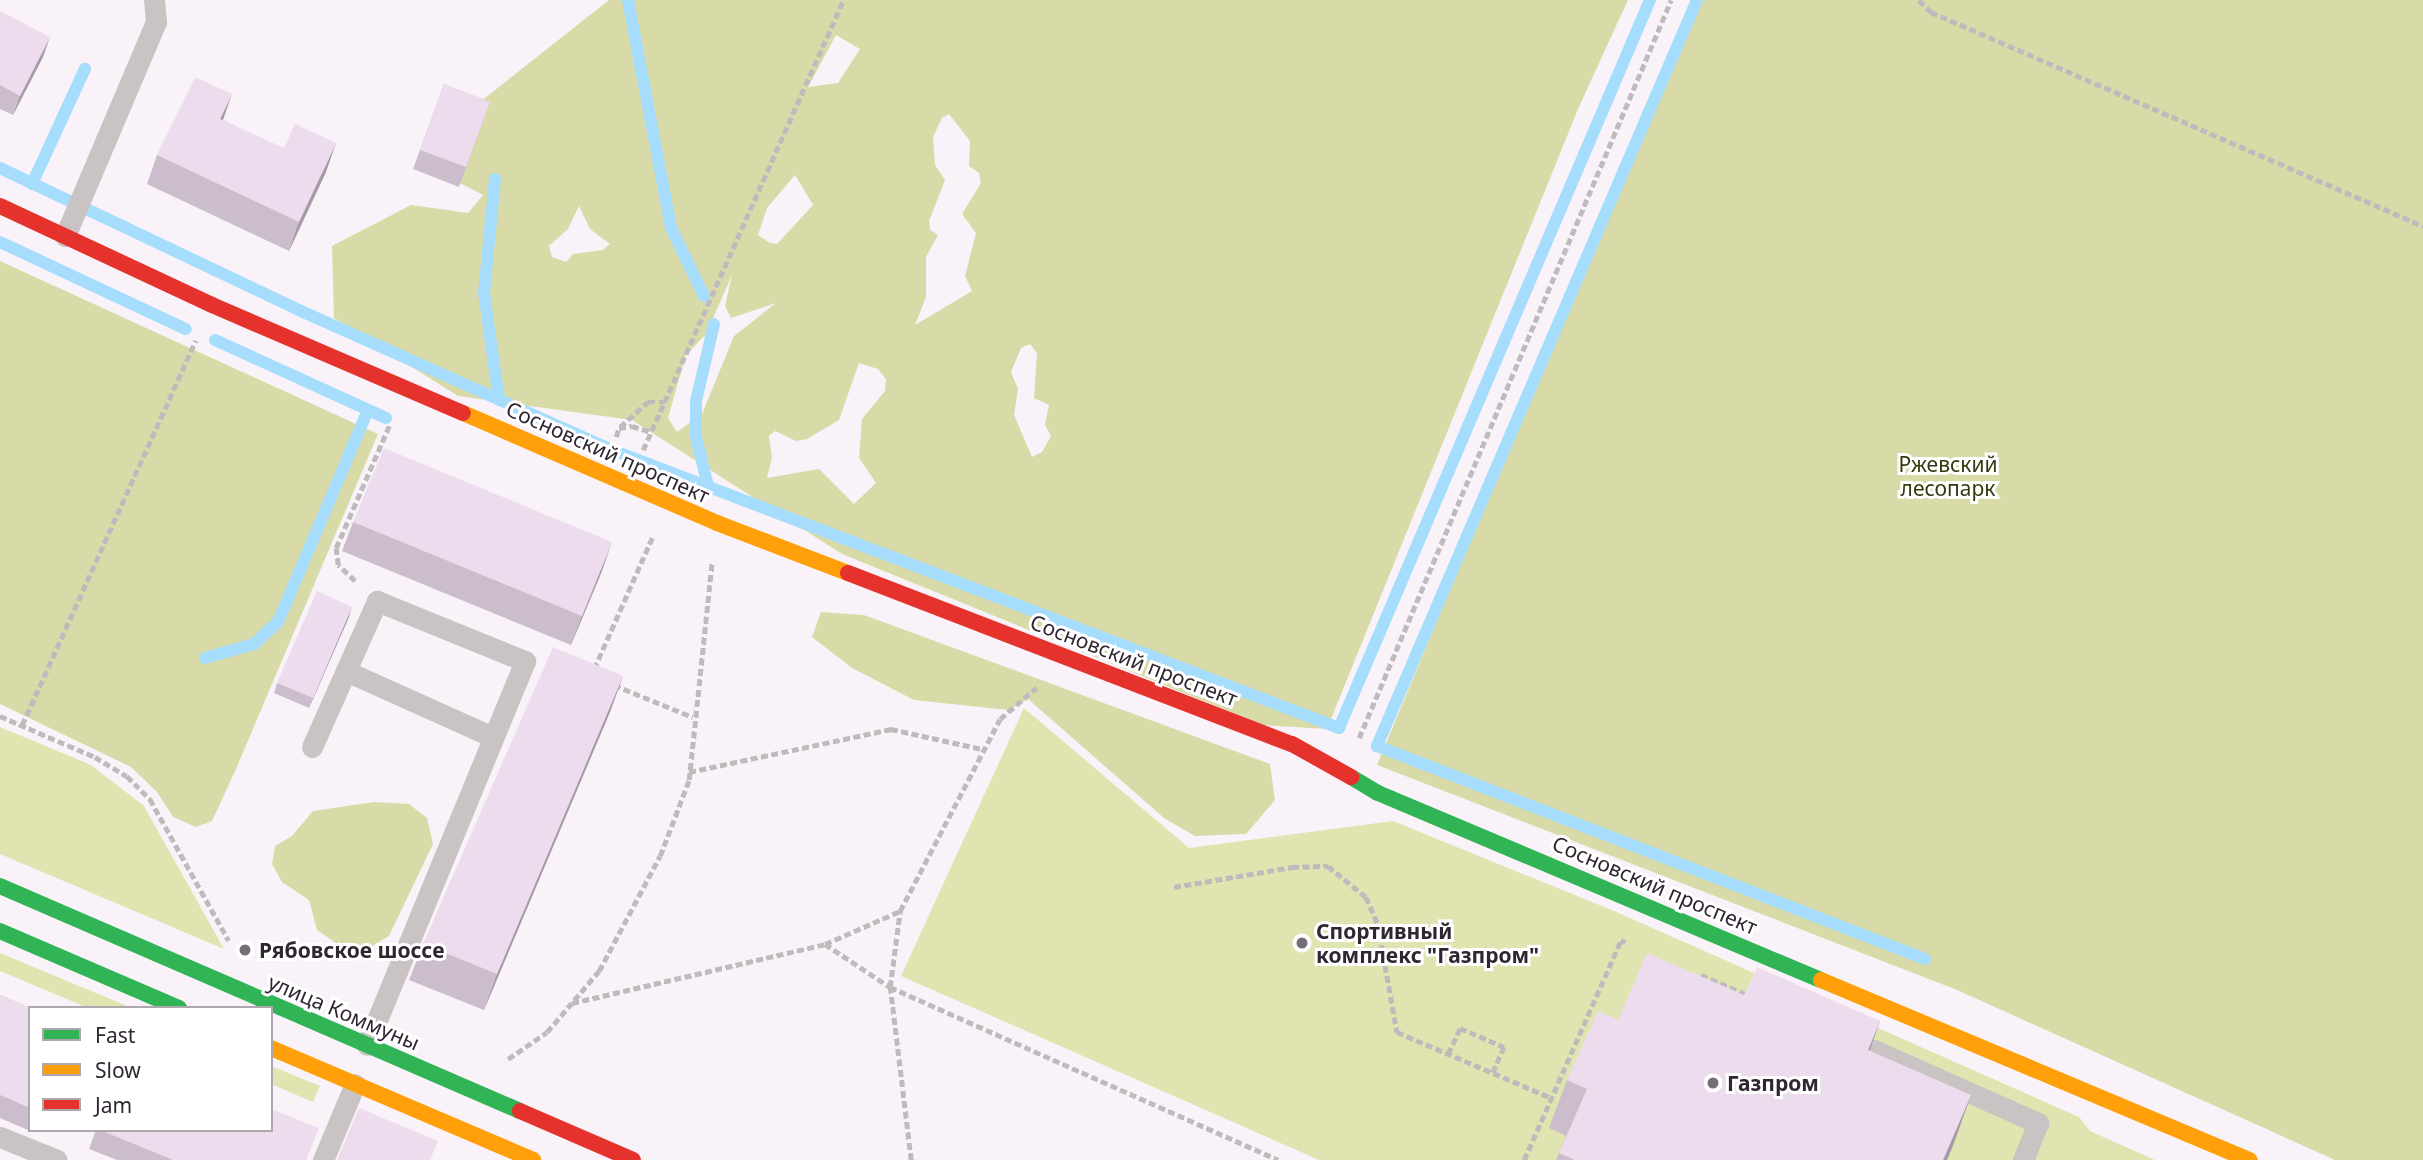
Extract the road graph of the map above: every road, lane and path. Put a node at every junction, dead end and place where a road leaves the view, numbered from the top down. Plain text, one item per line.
1 (154, 0) edge
2 (843, 0) edge
3 (1671, 0) edge
4 (1919, 0) edge
5 (0, 206) edge
6 (2423, 226) edge
7 (65, 236) junction
8 (212, 305) junction
9 (405, 387) junction
10 (665, 402) junction
11 (620, 428) junction
12 (652, 432) junction
13 (613, 444) dead end
14 (643, 450) dead end
15 (669, 499) junction
16 (717, 523) junction
17 (377, 601) junction
18 (1071, 658) junction
19 (346, 671) junction
20 (591, 676) edge
21 (604, 681) edge
22 (0, 716) edge
23 (693, 717) junction
24 (22, 725) junction
25 (493, 737) junction
26 (312, 747) dead end
27 (982, 749) junction
28 (1344, 771) junction
29 (689, 772) junction
30 (0, 886) edge
31 (1174, 887) dead end
32 (901, 911) junction
33 (0, 930) edge
34 (825, 944) junction
35 (1634, 946) dead end
36 (236, 954) dead end
37 (1697, 973) edge
38 (890, 987) junction
39 (1760, 1001) edge
40 (571, 1004) junction
41 (174, 1006) edge
42 (367, 1045) junction
43 (273, 1049) edge
44 (1874, 1050) edge
45 (1448, 1054) junction
46 (508, 1059) dead end
47 (1493, 1073) junction
48 (355, 1084) junction
49 (1552, 1098) junction
50 (0, 1137) edge
51 (57, 1160) edge
52 (323, 1160) edge
53 (533, 1160) edge
54 (633, 1160) edge
55 (911, 1160) edge
56 (1278, 1160) edge
57 (1524, 1160) edge
58 (2023, 1160) edge
59 (2250, 1160) edge

1 - 7 lane
2 - 10 path
3 - 28 path
4 - 6 path
5 - 7 street, Сосновский проспект
7 - 8 street, Сосновский проспект
8 - 9 street, Сосновский проспект
8 - 24 path
9 - 15 street, Сосновский проспект
9 - 17 path
10 - 11 path
10 - 12 path
11 - 12 path
11 - 13 path
12 - 14 path
15 - 16 street, Сосновский проспект
15 - 20 path
16 - 18 street, Сосновский проспект
16 - 23 path
17 - 19 lane
17 - 25 lane
18 - 27 path
18 - 28 street, Сосновский проспект
19 - 25 lane
19 - 26 lane
21 - 23 path
22 - 24 path
23 - 29 path
24 - 36 path
25 - 42 lane
27 - 29 path
27 - 32 path
28 - 59 street, Сосновский проспект
29 - 40 path
30 - 42 street, улица Коммуны
31 - 45 path
32 - 34 path
32 - 38 path
33 - 41 street
34 - 38 path
34 - 40 path
35 - 49 path
37 - 39 path
38 - 55 path
38 - 56 path
40 - 46 path
42 - 54 street, улица Коммуны
43 - 48 street
44 - 58 lane
45 - 47 path
45 - 47 path
47 - 49 path
48 - 52 lane
48 - 53 street
49 - 57 path
50 - 51 lane

